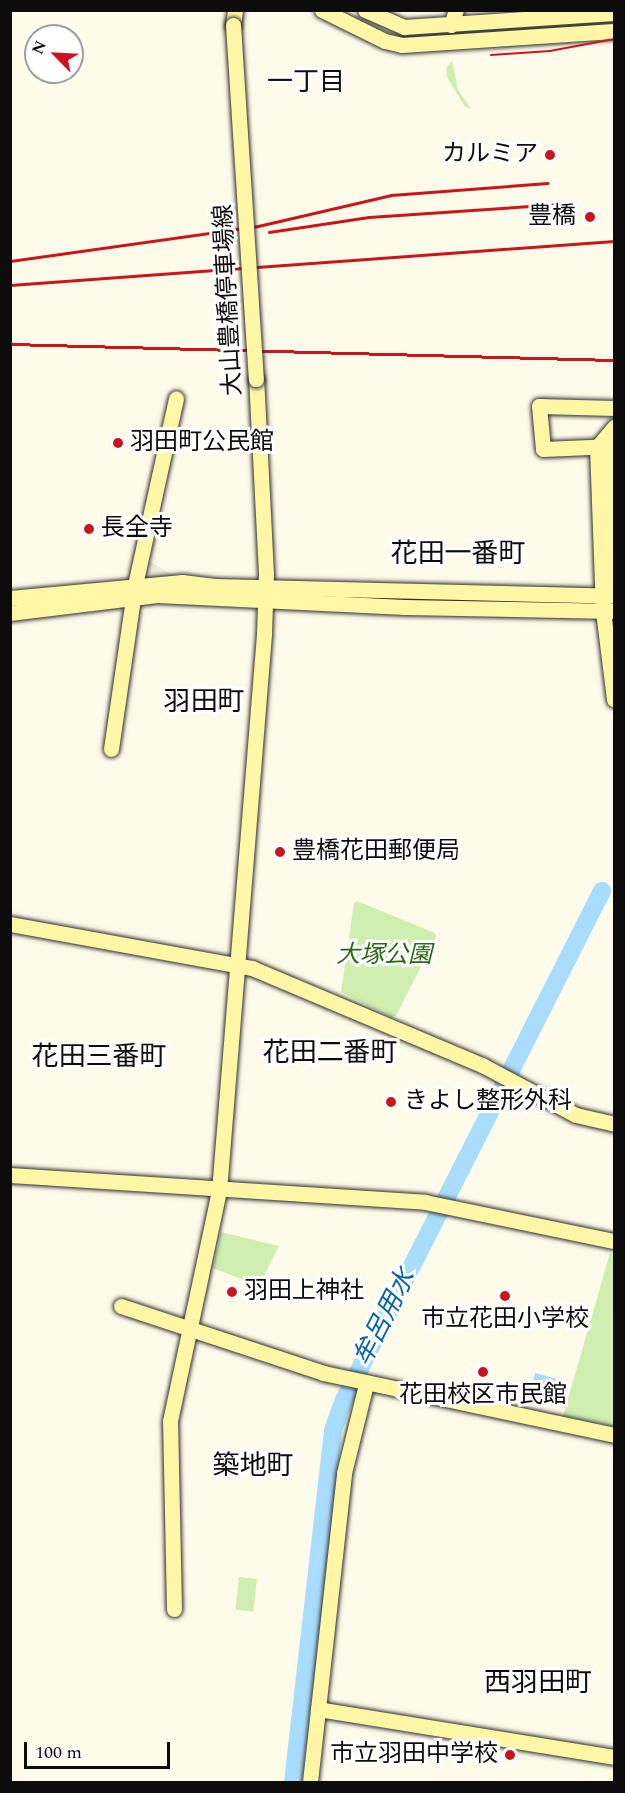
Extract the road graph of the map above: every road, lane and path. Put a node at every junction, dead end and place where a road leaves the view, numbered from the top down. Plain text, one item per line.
1 (322, 10) edge
2 (365, 10) edge
3 (615, 13) edge
4 (234, 18) edge
5 (453, 18) edge
6 (615, 31) edge
7 (176, 398) dead end
8 (615, 408) edge
9 (610, 440) edge
10 (134, 591) junction
11 (267, 594) junction
12 (10, 598) edge
13 (610, 601) edge
14 (10, 613) edge
15 (615, 699) edge
16 (111, 749) dead end
17 (10, 924) edge
18 (237, 963) junction
19 (615, 1124) edge
20 (10, 1175) edge
21 (219, 1191) junction
22 (615, 1241) edge
23 (122, 1306) dead end
24 (188, 1329) junction
25 (357, 1382) junction
26 (615, 1435) edge
27 (174, 1609) dead end
28 (318, 1709) junction
29 (615, 1757) edge
30 (310, 1782) edge

1 - 6 street
2 - 5 street
3 - 5 street
4 - 11 street, 大山豊橋停車場線, bridge
7 - 10 street
8 - 9 street
9 - 13 street
10 - 11 street
10 - 12 street
10 - 14 street
10 - 16 street
11 - 13 street
11 - 18 street, 大山豊橋停車場線
13 - 15 street
17 - 18 street
18 - 19 street
18 - 21 street, 大山豊橋停車場線
20 - 21 street
21 - 22 street
21 - 24 street, 大山豊橋停車場線
23 - 24 street
24 - 25 street
24 - 27 street, 大山豊橋停車場線
25 - 26 street
25 - 28 street
28 - 29 street
28 - 30 street

